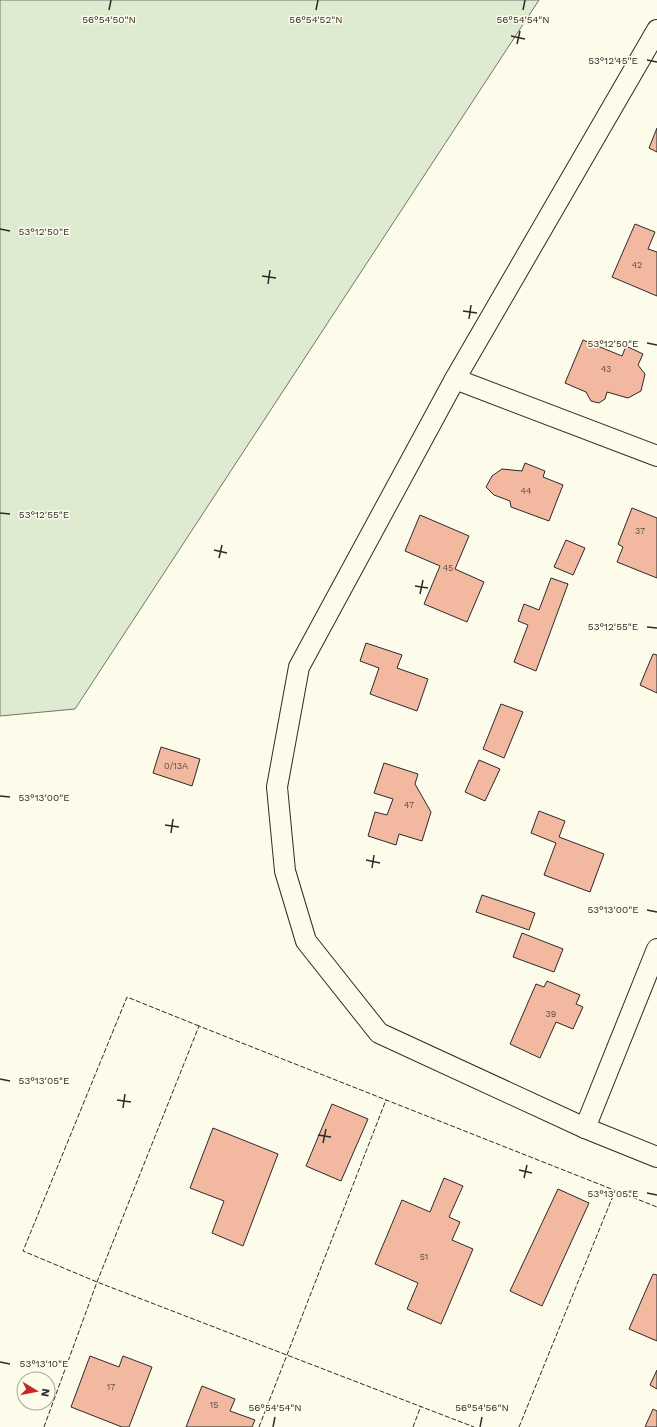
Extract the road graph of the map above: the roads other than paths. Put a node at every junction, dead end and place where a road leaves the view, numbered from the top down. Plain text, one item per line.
1 (657, 30) edge
2 (455, 379) junction
3 (657, 456) edge
4 (657, 949) edge
5 (585, 1128) junction
6 (657, 1157) edge

1 - 2 street
2 - 3 street
2 - 5 street
4 - 5 street
5 - 6 street

